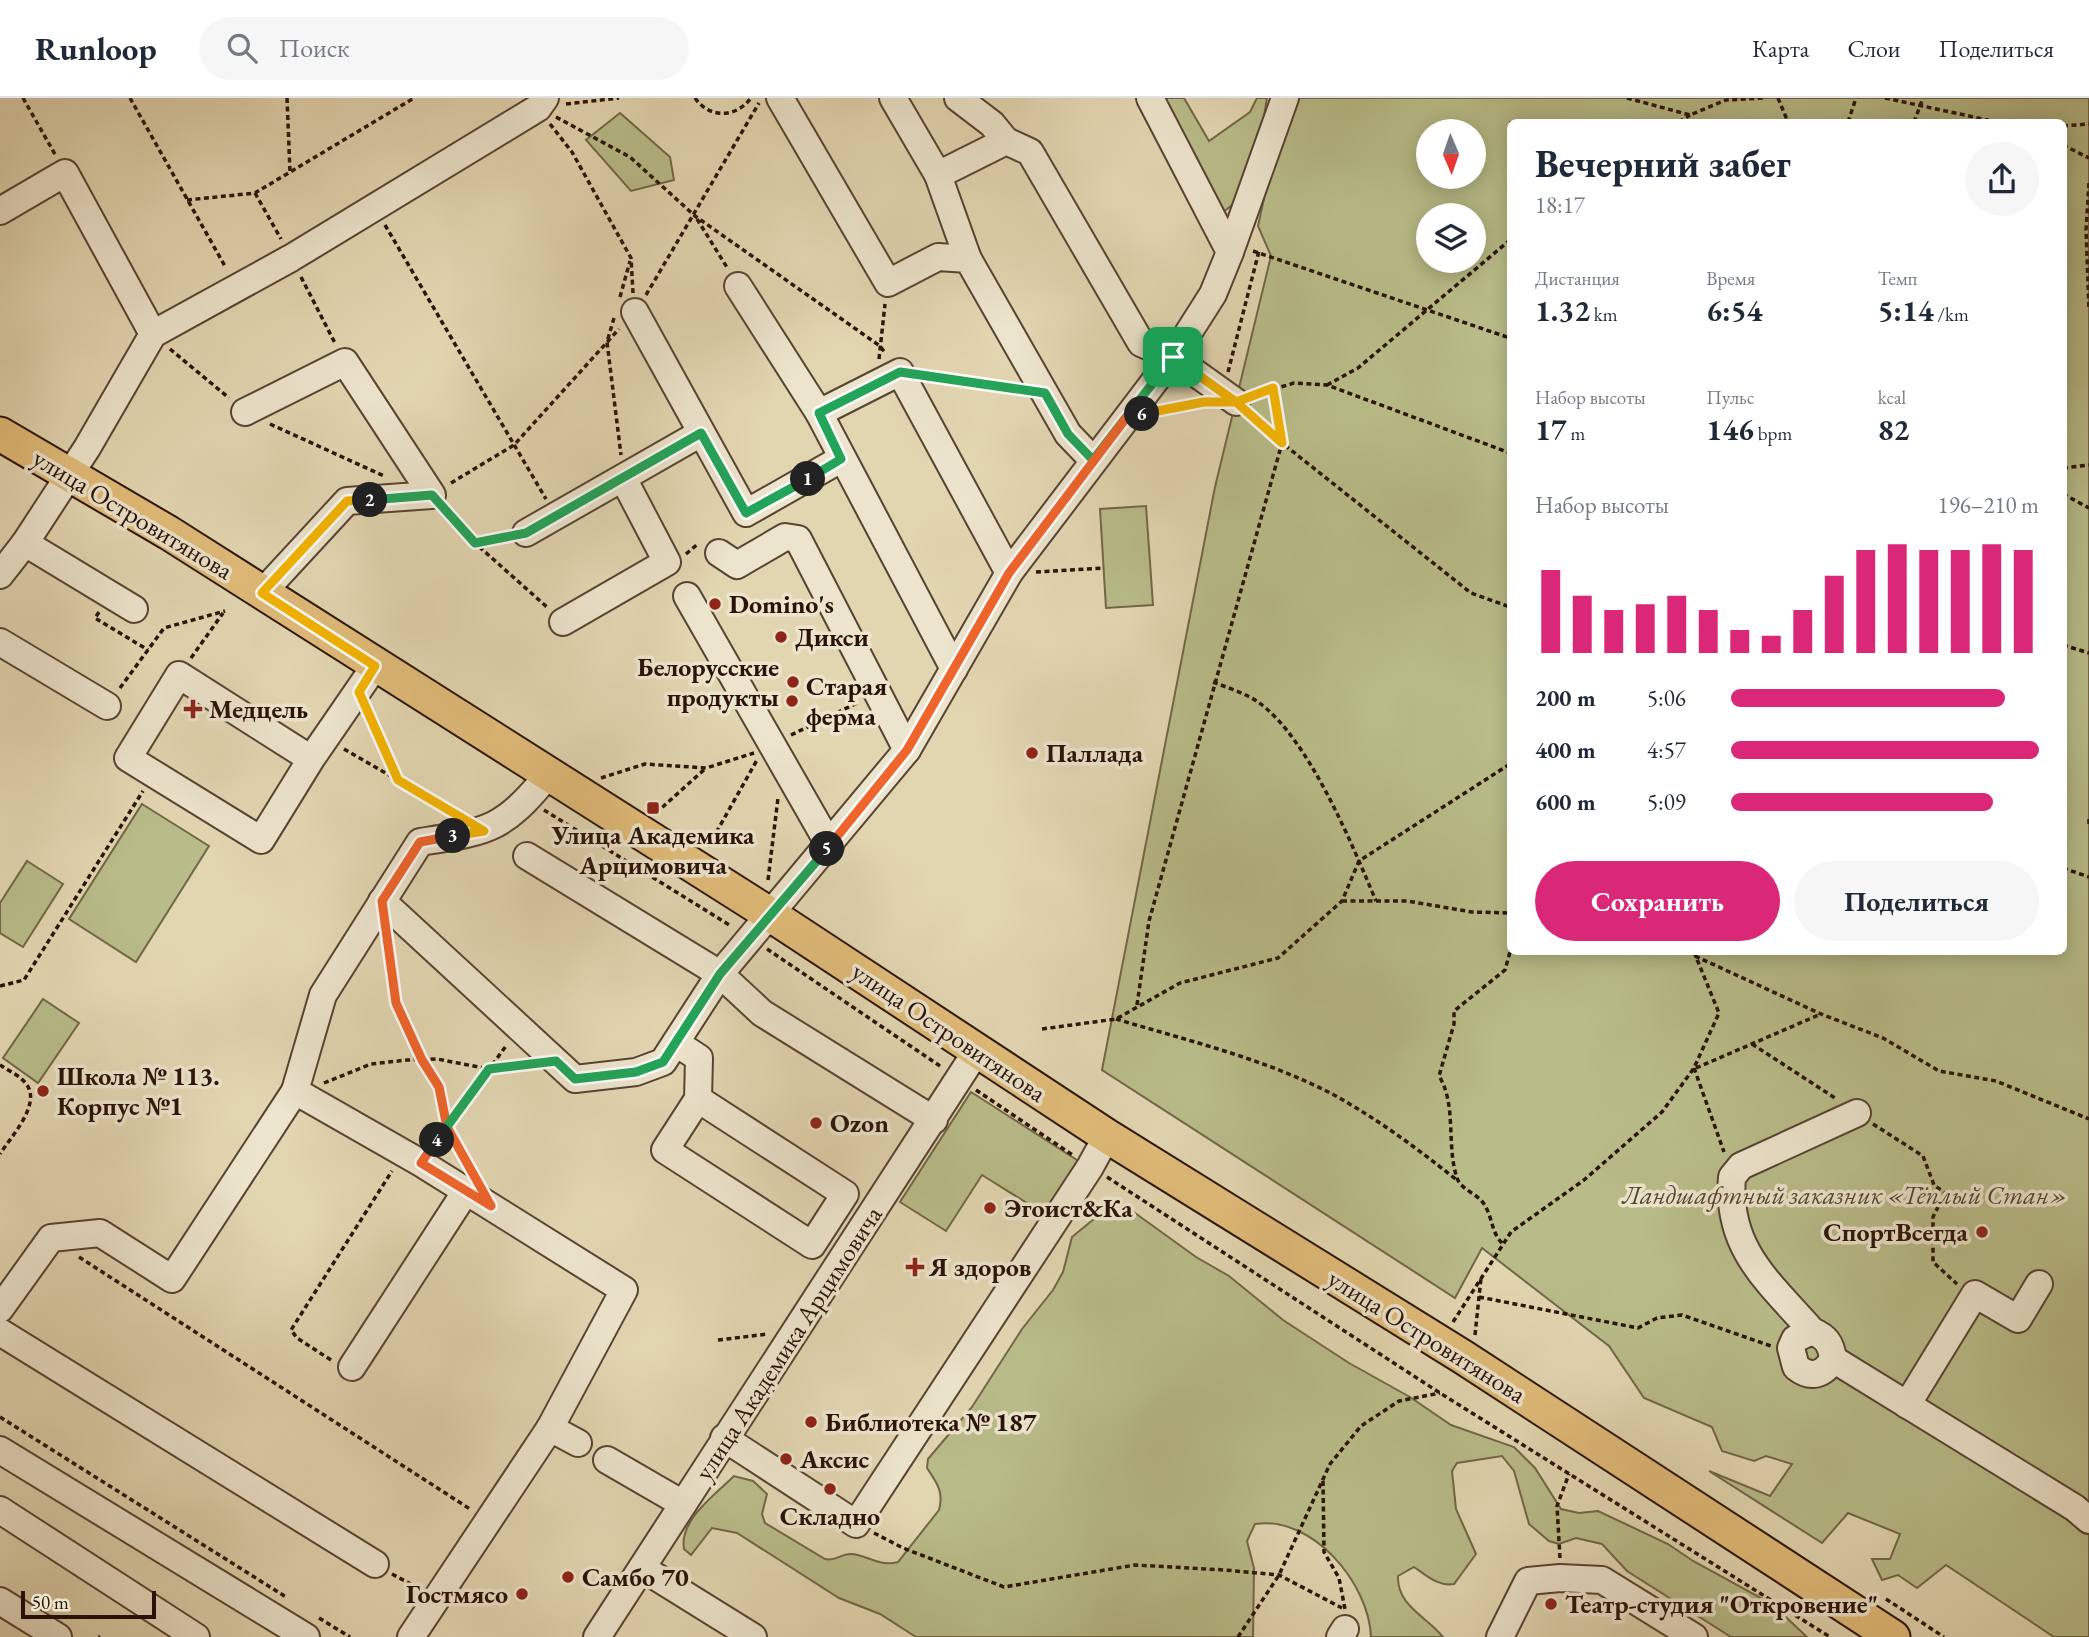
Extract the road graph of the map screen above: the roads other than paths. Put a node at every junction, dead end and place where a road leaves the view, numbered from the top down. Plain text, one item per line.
1 (780, 98) edge
2 (893, 98) edge
3 (958, 98) edge
4 (1150, 98) edge
5 (1285, 98) edge
6 (542, 103) edge
7 (1006, 141) junction
8 (938, 175) junction
9 (0, 211) edge
10 (1230, 252) junction
11 (968, 259) junction
12 (738, 286) road end
13 (635, 312) road end
14 (153, 334) junction
15 (1173, 357) junction
16 (1229, 398) road end
17 (245, 412) road end
18 (819, 413) junction
19 (701, 433) junction
20 (0, 434) edge
21 (841, 459) junction
22 (1093, 460) junction
23 (71, 474) junction
24 (623, 478) junction
25 (526, 533) road end
26 (25, 543) junction
27 (719, 553) dead end
28 (1009, 573) junction
29 (0, 575) edge
30 (262, 593) junction
31 (687, 596) dead end
32 (134, 609) dead end
33 (563, 622) road end
34 (0, 642) edge
35 (954, 669) junction
36 (367, 679) junction
37 (107, 706) road end
38 (907, 750) junction
39 (311, 759) junction
40 (538, 788) junction
41 (830, 846) junction
42 (527, 856) dead end
43 (382, 901) junction
44 (763, 913) junction
45 (720, 974) junction
46 (676, 1043) junction
47 (978, 1049) junction
48 (295, 1091) junction
49 (698, 1099) junction
50 (1857, 1113) dead end
51 (934, 1120) junction
52 (1107, 1136) junction
53 (470, 1183) junction
54 (2039, 1284) dead end
55 (0, 1309) edge
56 (1812, 1331) junction
57 (0, 1332) edge
58 (1833, 1359) junction
59 (352, 1367) road end
60 (1906, 1405) junction
61 (550, 1427) junction
62 (724, 1438) junction
63 (578, 1443) dead end
64 (0, 1450) edge
65 (607, 1460) dead end
66 (683, 1504) junction
67 (0, 1510) edge
68 (2089, 1520) edge
69 (375, 1564) road end
70 (642, 1568) junction
71 (0, 1601) edge
72 (302, 1630) edge
73 (58, 1637) edge
74 (195, 1637) edge
75 (411, 1637) edge
76 (597, 1637) edge
77 (753, 1637) edge
78 (1500, 1637) edge
79 (1694, 1637) edge
80 (1893, 1637) edge

1 - 11 street
2 - 8 street
3 - 7 street
4 - 10 street
5 - 10 street
6 - 14 street
7 - 8 street
7 - 15 street
8 - 11 street
9 - 14 street
10 - 15 street
11 - 22 street
12 - 18 street
13 - 19 street
14 - 23 street
15 - 16 street
15 - 22 street
17 - 30 street
18 - 21 street
18 - 28 street
19 - 21 street
19 - 24 street
20 - 23 main road, улица Островитянова
21 - 35 street
22 - 28 street
23 - 26 street
23 - 30 main road, улица Островитянова
24 - 25 street
24 - 33 street
26 - 29 street
26 - 32 street
27 - 38 street
28 - 35 street
30 - 36 main road, улица Островитянова
31 - 41 street
34 - 37 street
35 - 38 street
36 - 39 street
36 - 40 main road, улица Островитянова
38 - 41 street
39 - 39 street
40 - 43 street
40 - 44 main road, улица Островитянова
41 - 44 street
42 - 45 street
43 - 46 street
43 - 48 street
44 - 45 street
44 - 47 main road, улица Островитянова
45 - 46 street
45 - 51 street
46 - 49 street
47 - 51 street, улица Академика Арцимовича
47 - 52 main road, улица Островитянова
48 - 53 street
48 - 55 street
49 - 49 street
50 - 56 street
51 - 62 street, улица Академика Арцимовича
52 - 62 street
52 - 80 main road, улица Островитянова
53 - 59 street
53 - 61 street
54 - 60 street
56 - 58 street
56 - 58 street
57 - 69 street
58 - 60 street
60 - 68 street
61 - 63 street
61 - 75 street
62 - 66 street, улица Академика Арцимовича
64 - 72 street
65 - 66 street
66 - 70 street, улица Академика Арцимовича
67 - 74 street
70 - 76 street, улица Академика Арцимовича
70 - 77 street
71 - 73 street
78 - 79 street

